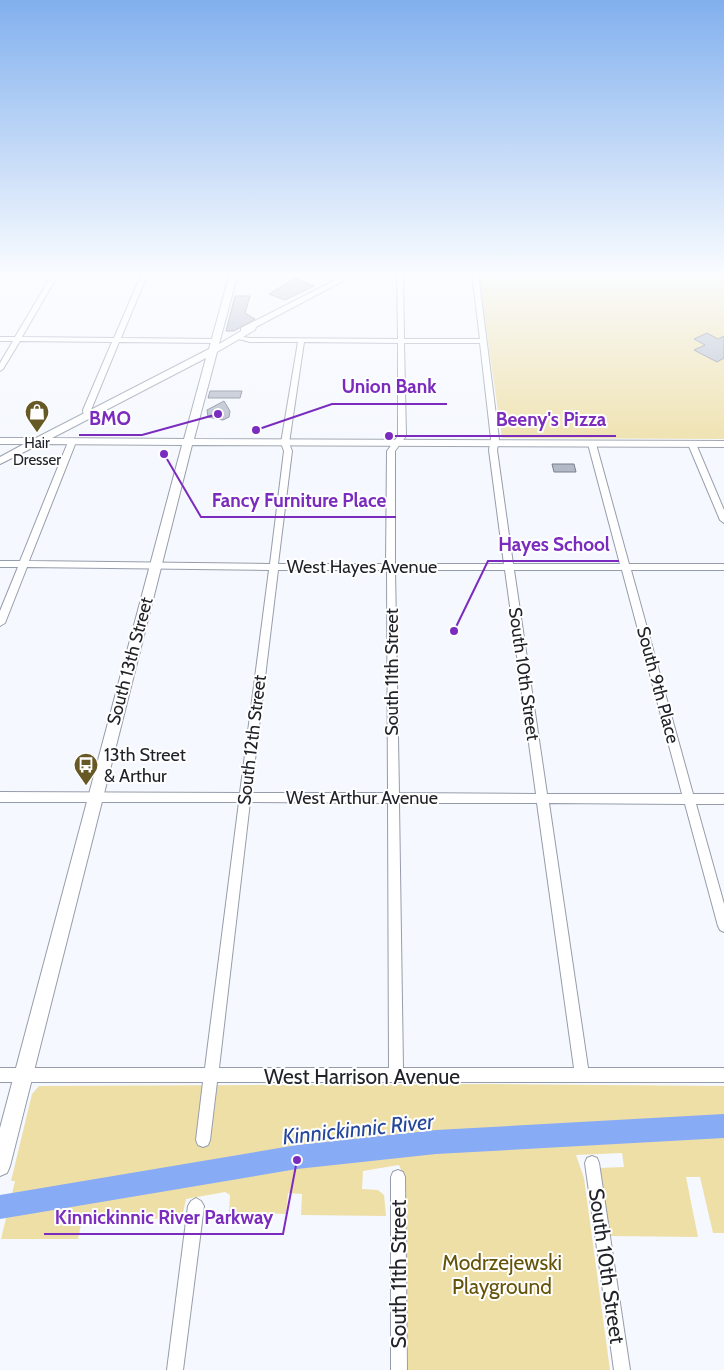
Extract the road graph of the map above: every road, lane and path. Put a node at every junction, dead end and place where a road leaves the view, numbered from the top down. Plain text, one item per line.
1 (117, 337) edge
2 (215, 337) edge
3 (232, 337) edge
4 (401, 337) edge
5 (483, 337) edge
6 (238, 338) joint
7 (0, 339) edge
8 (18, 339) junction
9 (116, 340) junction
10 (301, 341) junction
11 (401, 341) junction
12 (484, 341) junction
13 (213, 345) junction
14 (0, 369) edge
15 (87, 416) junction
16 (0, 441) edge
17 (37, 442) junction
18 (72, 442) junction
19 (186, 444) junction
20 (285, 444) junction
21 (397, 444) junction
22 (495, 444) junction
23 (592, 444) junction
24 (692, 444) junction
25 (724, 444) edge
26 (0, 461) edge
27 (724, 520) edge
28 (0, 564) edge
29 (24, 564) junction
30 (154, 566) junction
31 (273, 567) junction
32 (391, 567) junction
33 (509, 567) junction
34 (625, 567) junction
35 (724, 567) edge
36 (0, 623) edge
37 (0, 797) edge
38 (94, 798) junction
39 (245, 798) junction
40 (392, 798) junction
41 (543, 798) junction
42 (690, 798) junction
43 (724, 798) edge
44 (724, 926) edge
45 (0, 1075) edge
46 (724, 1075) edge
47 (23, 1076) junction
48 (211, 1076) junction
49 (396, 1076) junction
50 (582, 1076) junction
51 (203, 1140) dead end
52 (592, 1162) dead end
53 (0, 1166) edge
54 (398, 1178) dead end
55 (196, 1206) dead end
56 (176, 1370) edge
57 (398, 1370) edge
58 (622, 1370) edge

1 - 9 street
2 - 13 street, South 13th Street
3 - 13 street
4 - 11 street, South 11th Street
5 - 12 street, South 10th Street
6 - 10 street
6 - 13 street
7 - 8 street
8 - 9 street
8 - 14 street
9 - 13 street
9 - 15 street
10 - 11 street
10 - 20 street, South 12th Street
11 - 12 street
11 - 21 street, South 11th Street
12 - 22 street, South 10th Street
13 - 15 street
13 - 19 street, South 13th Street
15 - 17 street
16 - 17 street
17 - 18 street
17 - 26 street
18 - 19 street
18 - 29 street
19 - 20 street
19 - 30 street, South 13th Street
20 - 21 street
20 - 31 street, South 12th Street
21 - 22 street
21 - 32 street, South 11th Street
22 - 23 street
22 - 33 street, South 10th Street
23 - 24 street
23 - 34 street, South 9th Place
24 - 25 street
24 - 27 street
28 - 29 street, West Hayes Avenue
29 - 30 street, West Hayes Avenue
29 - 36 street
30 - 31 street, West Hayes Avenue
30 - 38 street, South 13th Street
31 - 32 street, West Hayes Avenue
31 - 39 street, South 12th Street
32 - 33 street, West Hayes Avenue
32 - 40 street, South 11th Street
33 - 34 street, West Hayes Avenue
33 - 41 street, South 10th Street
34 - 35 street, West Hayes Avenue
34 - 42 street, South 9th Place
37 - 38 street, West Arthur Avenue
38 - 39 street, West Arthur Avenue
38 - 47 street, South 13th Street
39 - 40 street, West Arthur Avenue
39 - 48 street, South 12th Street
40 - 41 street, West Arthur Avenue
40 - 49 street, South 11th Street
41 - 42 street, West Arthur Avenue
41 - 50 street, South 10th Street
42 - 43 street, West Arthur Avenue
42 - 44 street, South 9th Place
45 - 47 street, West Harrison Avenue
46 - 50 street, West Harrison Avenue
47 - 48 street, West Harrison Avenue
47 - 53 street, South 13th Street
48 - 49 street, West Harrison Avenue
48 - 51 street, South 12th Street
49 - 50 street, West Harrison Avenue
52 - 58 street, South 10th Street
54 - 57 street, South 11th Street
55 - 56 street

